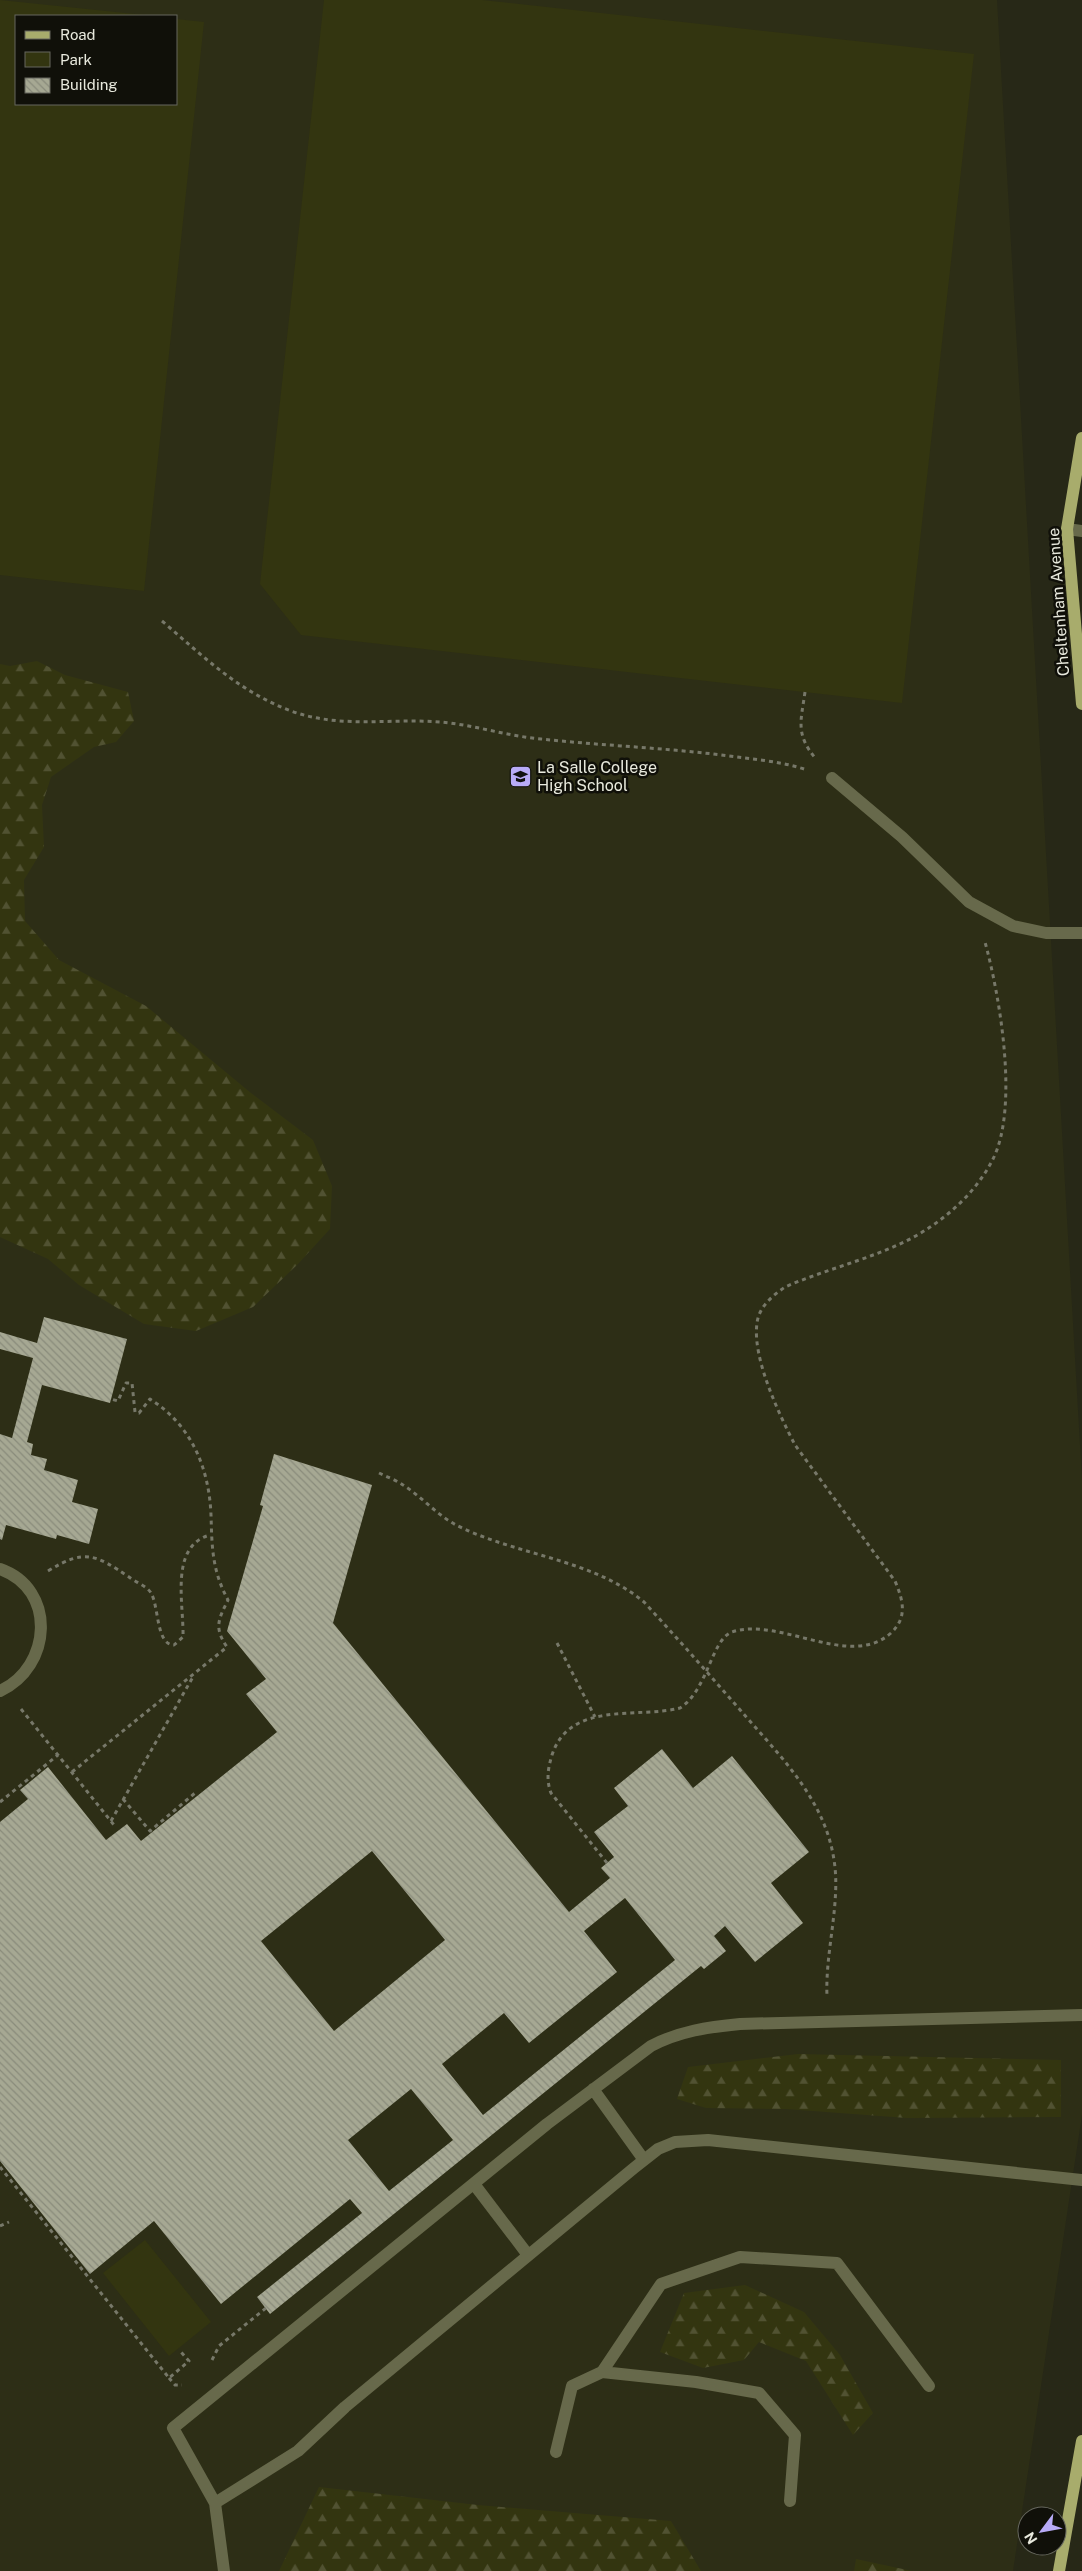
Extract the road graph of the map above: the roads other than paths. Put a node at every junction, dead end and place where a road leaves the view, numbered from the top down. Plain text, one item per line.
1 (1082, 438) edge
2 (1067, 529) junction
3 (1082, 531) edge
4 (1082, 704) edge
5 (832, 778) road end
6 (1082, 933) edge
7 (0, 1569) edge
8 (3, 1690) edge
9 (1082, 2014) edge
10 (593, 2089) junction
11 (644, 2160) junction
12 (1082, 2180) edge
13 (474, 2184) junction
14 (528, 2255) junction
15 (602, 2372) junction
16 (929, 2386) dead end
17 (1082, 2441) edge
18 (556, 2452) dead end
19 (790, 2501) dead end
20 (215, 2503) junction
21 (224, 2571) edge
22 (1059, 2571) edge

1 - 2 main road, Cheltenham Avenue
2 - 3 street
2 - 4 main road, Cheltenham Avenue
5 - 6 street
7 - 8 street
9 - 10 street
10 - 11 street
10 - 13 street
11 - 12 street
11 - 14 street
13 - 14 street
13 - 20 street
14 - 20 street
15 - 16 street
15 - 18 street
15 - 19 street
17 - 22 main road
20 - 21 street

